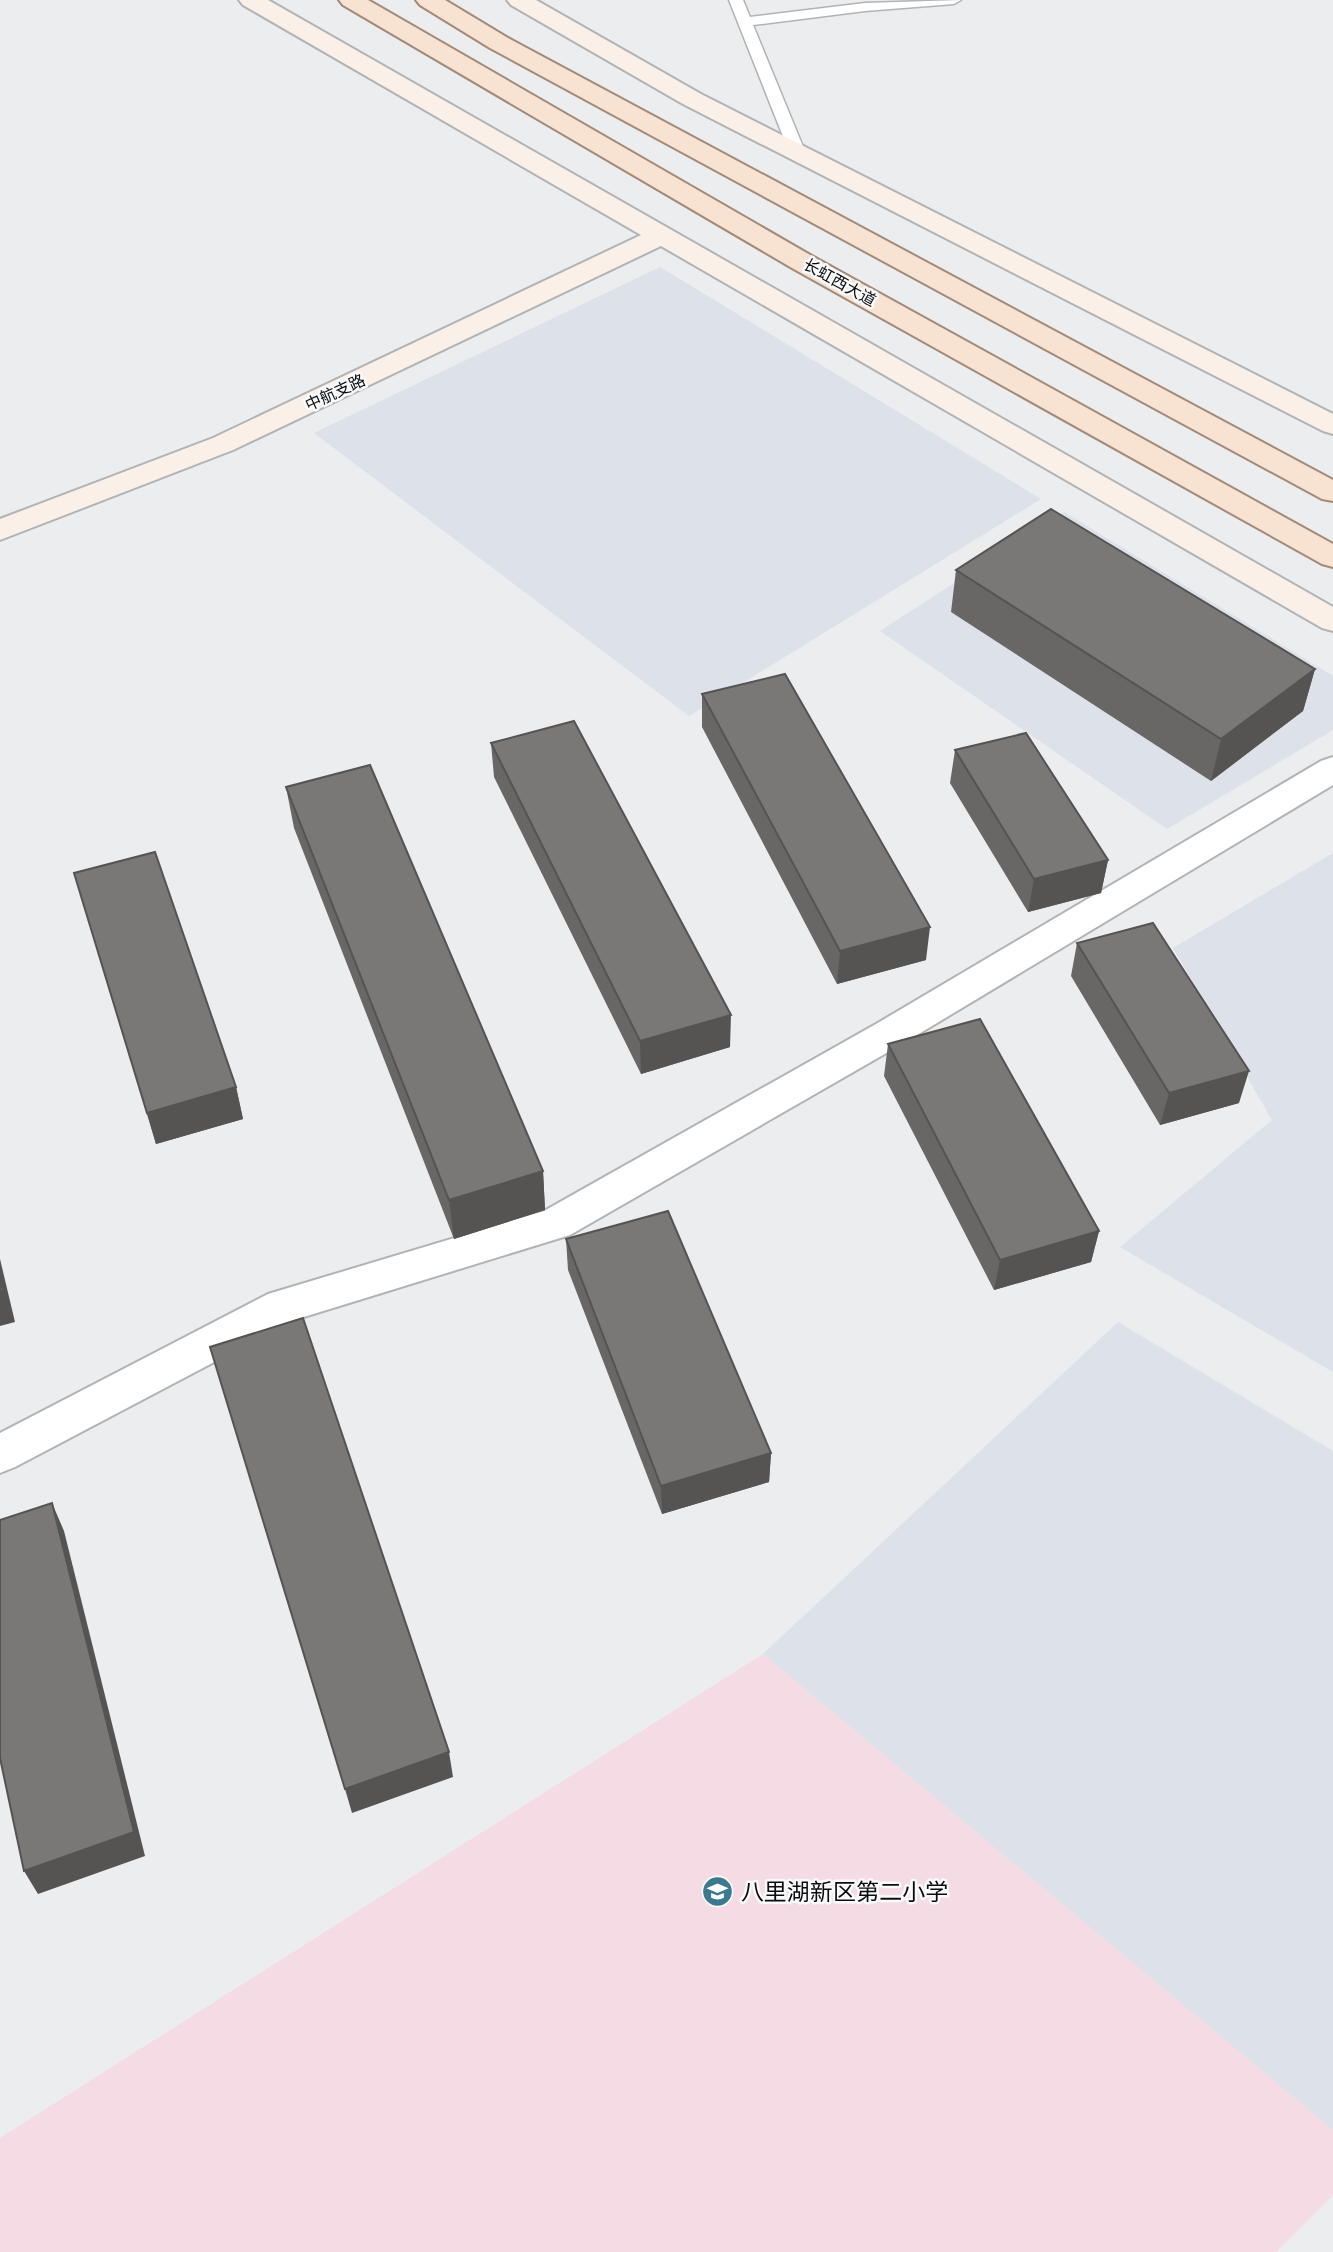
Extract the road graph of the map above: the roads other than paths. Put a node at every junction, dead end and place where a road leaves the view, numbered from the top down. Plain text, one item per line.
1 (251, 0) edge
2 (351, 0) edge
3 (428, 0) edge
4 (519, 0) edge
5 (736, 0) edge
6 (954, 0) edge
7 (745, 22) junction
8 (798, 154) junction
9 (661, 236) junction
10 (1333, 425) edge
11 (1333, 492) edge
12 (0, 530) edge
13 (1333, 557) edge
14 (1333, 621) edge
15 (1333, 769) edge
16 (0, 1454) edge

1 - 9 street
2 - 13 main road, 长虹西大道
3 - 11 main road
4 - 8 street
5 - 7 lane
6 - 7 lane
7 - 8 lane
8 - 10 street
9 - 12 street, 中航支路
9 - 14 street
15 - 16 street

